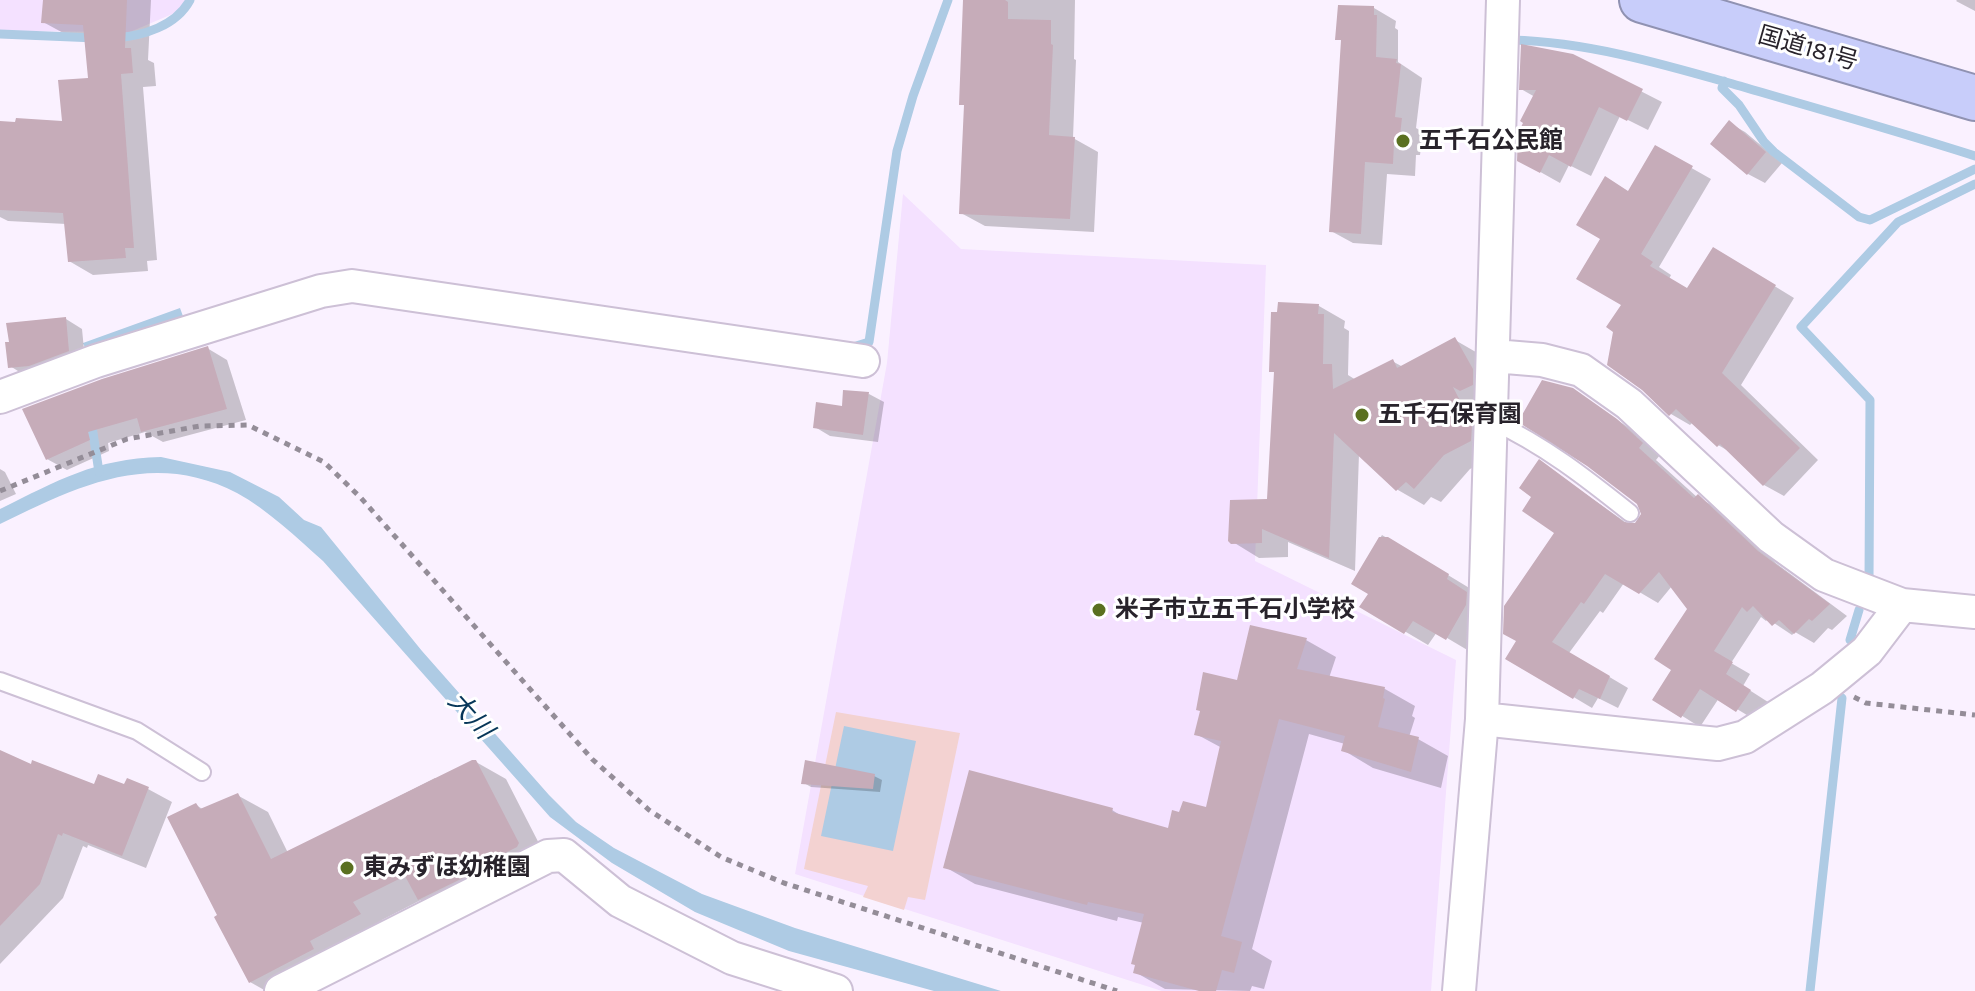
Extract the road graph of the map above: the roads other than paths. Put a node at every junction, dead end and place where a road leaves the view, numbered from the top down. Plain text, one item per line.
1 (1503, 0) edge
2 (1642, 0) edge
3 (1975, 98) edge
4 (1494, 356) junction
5 (863, 361) dead end
6 (0, 397) edge
7 (1492, 421) junction
8 (1630, 513) dead end
9 (1902, 605) junction
10 (1975, 612) edge
11 (0, 681) edge
12 (1482, 719) junction
13 (202, 772) dead end
14 (281, 991) edge
15 (836, 991) edge
16 (1459, 991) edge

1 - 4 street
2 - 3 highway, 国道181号
4 - 7 street
4 - 9 street
5 - 6 street
7 - 8 lane
7 - 12 street
9 - 10 street
9 - 12 street
11 - 13 lane
12 - 16 street
14 - 15 street

